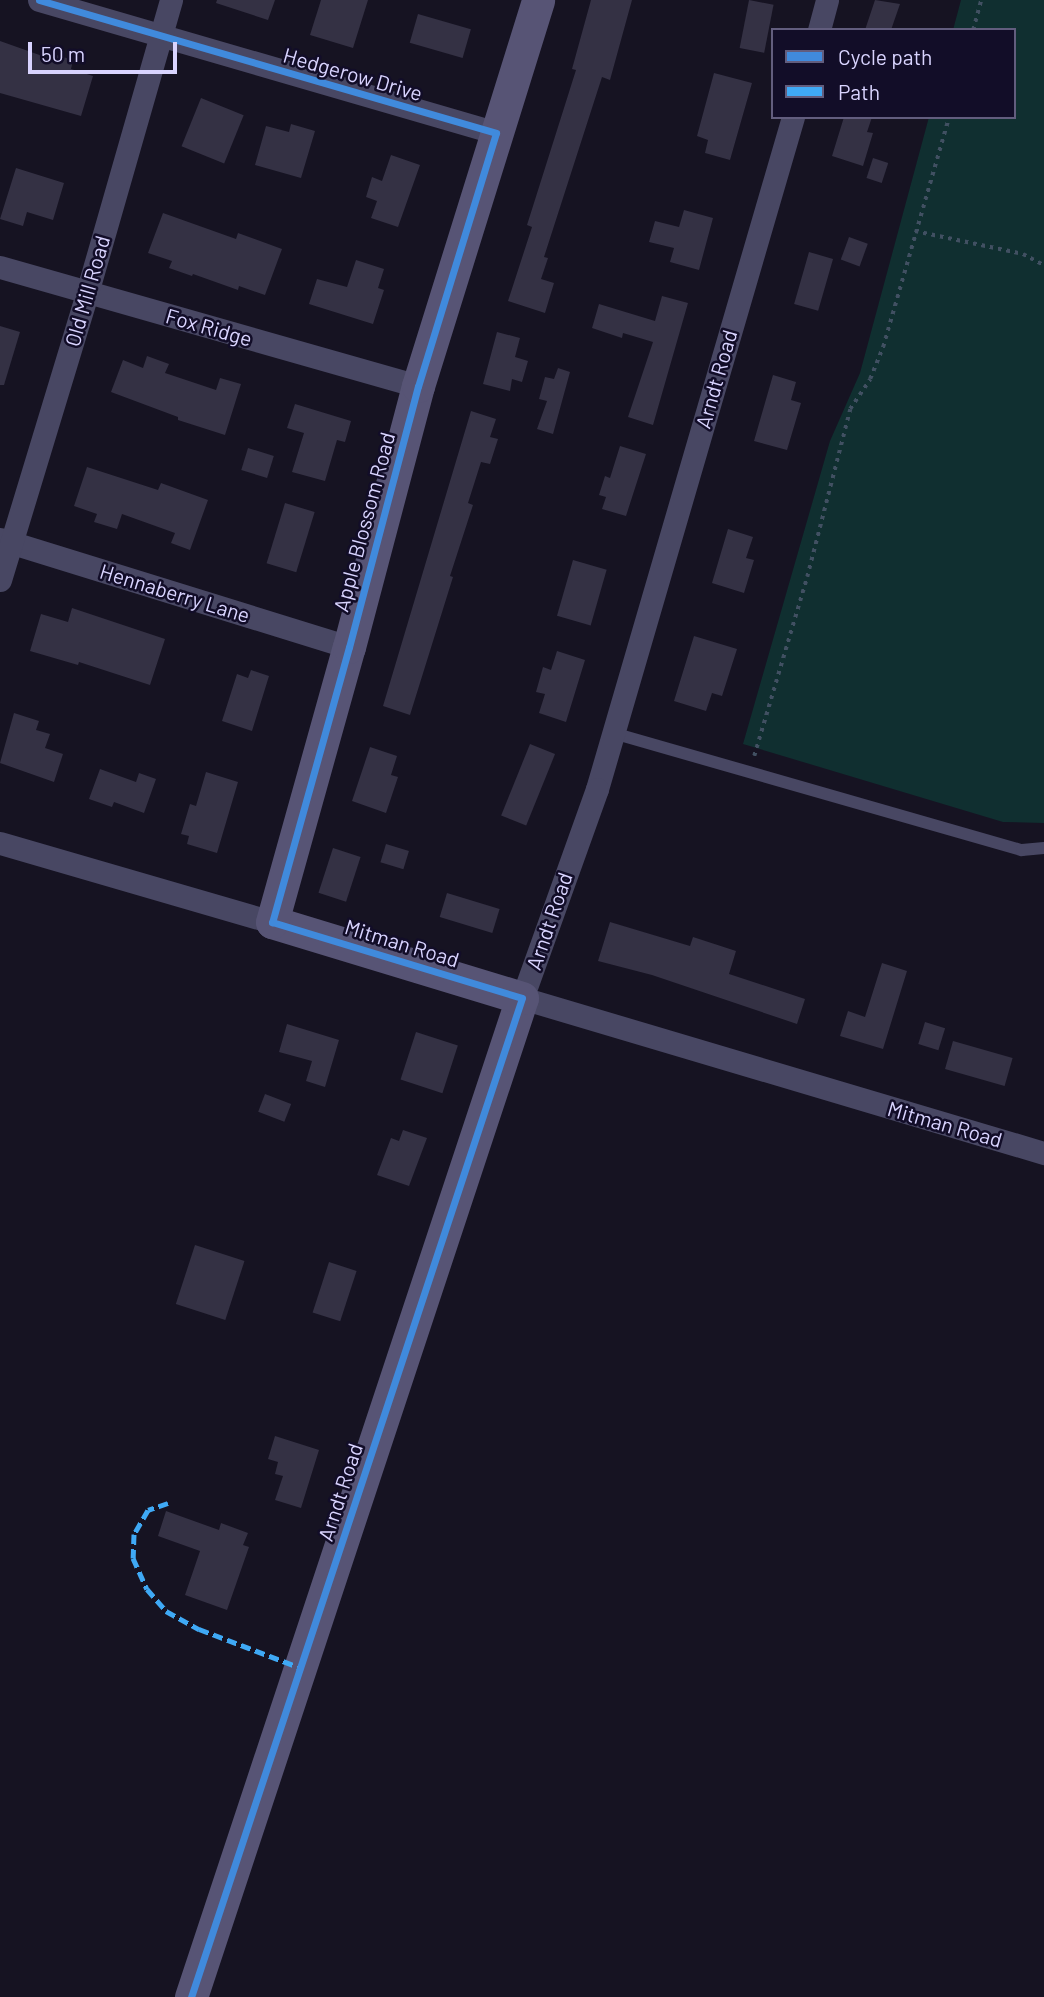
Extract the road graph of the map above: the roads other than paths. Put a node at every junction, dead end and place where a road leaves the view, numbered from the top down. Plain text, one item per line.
1 (39, 0) edge
2 (170, 0) edge
3 (538, 0) edge
4 (827, 0) edge
5 (820, 28) edge
6 (160, 36) junction
7 (792, 119) edge
8 (496, 133) junction
9 (0, 267) edge
10 (87, 293) junction
11 (418, 386) junction
12 (6, 540) edge
13 (0, 580) edge
14 (349, 647) junction
15 (613, 733) junction
16 (0, 843) edge
17 (1044, 848) edge
18 (272, 922) junction
19 (522, 998) junction
20 (1044, 1153) edge
21 (191, 1997) edge

1 - 6 street, Hedgerow Drive
2 - 6 street, Old Mill Road
3 - 8 street, Apple Blossom Road
4 - 5 street
6 - 8 street, Hedgerow Drive
6 - 10 street, Old Mill Road
7 - 15 street, Arndt Road
8 - 11 street, Apple Blossom Road
9 - 10 street, Fox Ridge
10 - 11 street, Fox Ridge
10 - 12 street, Old Mill Road
11 - 14 street, Apple Blossom Road
12 - 13 street, Old Mill Road
12 - 14 street, Hennaberry Lane
14 - 18 street, Apple Blossom Road
15 - 17 lane
15 - 19 street, Arndt Road
16 - 18 street, Mitman Road
18 - 19 street, Mitman Road
19 - 20 street, Mitman Road
19 - 21 street, Arndt Road

